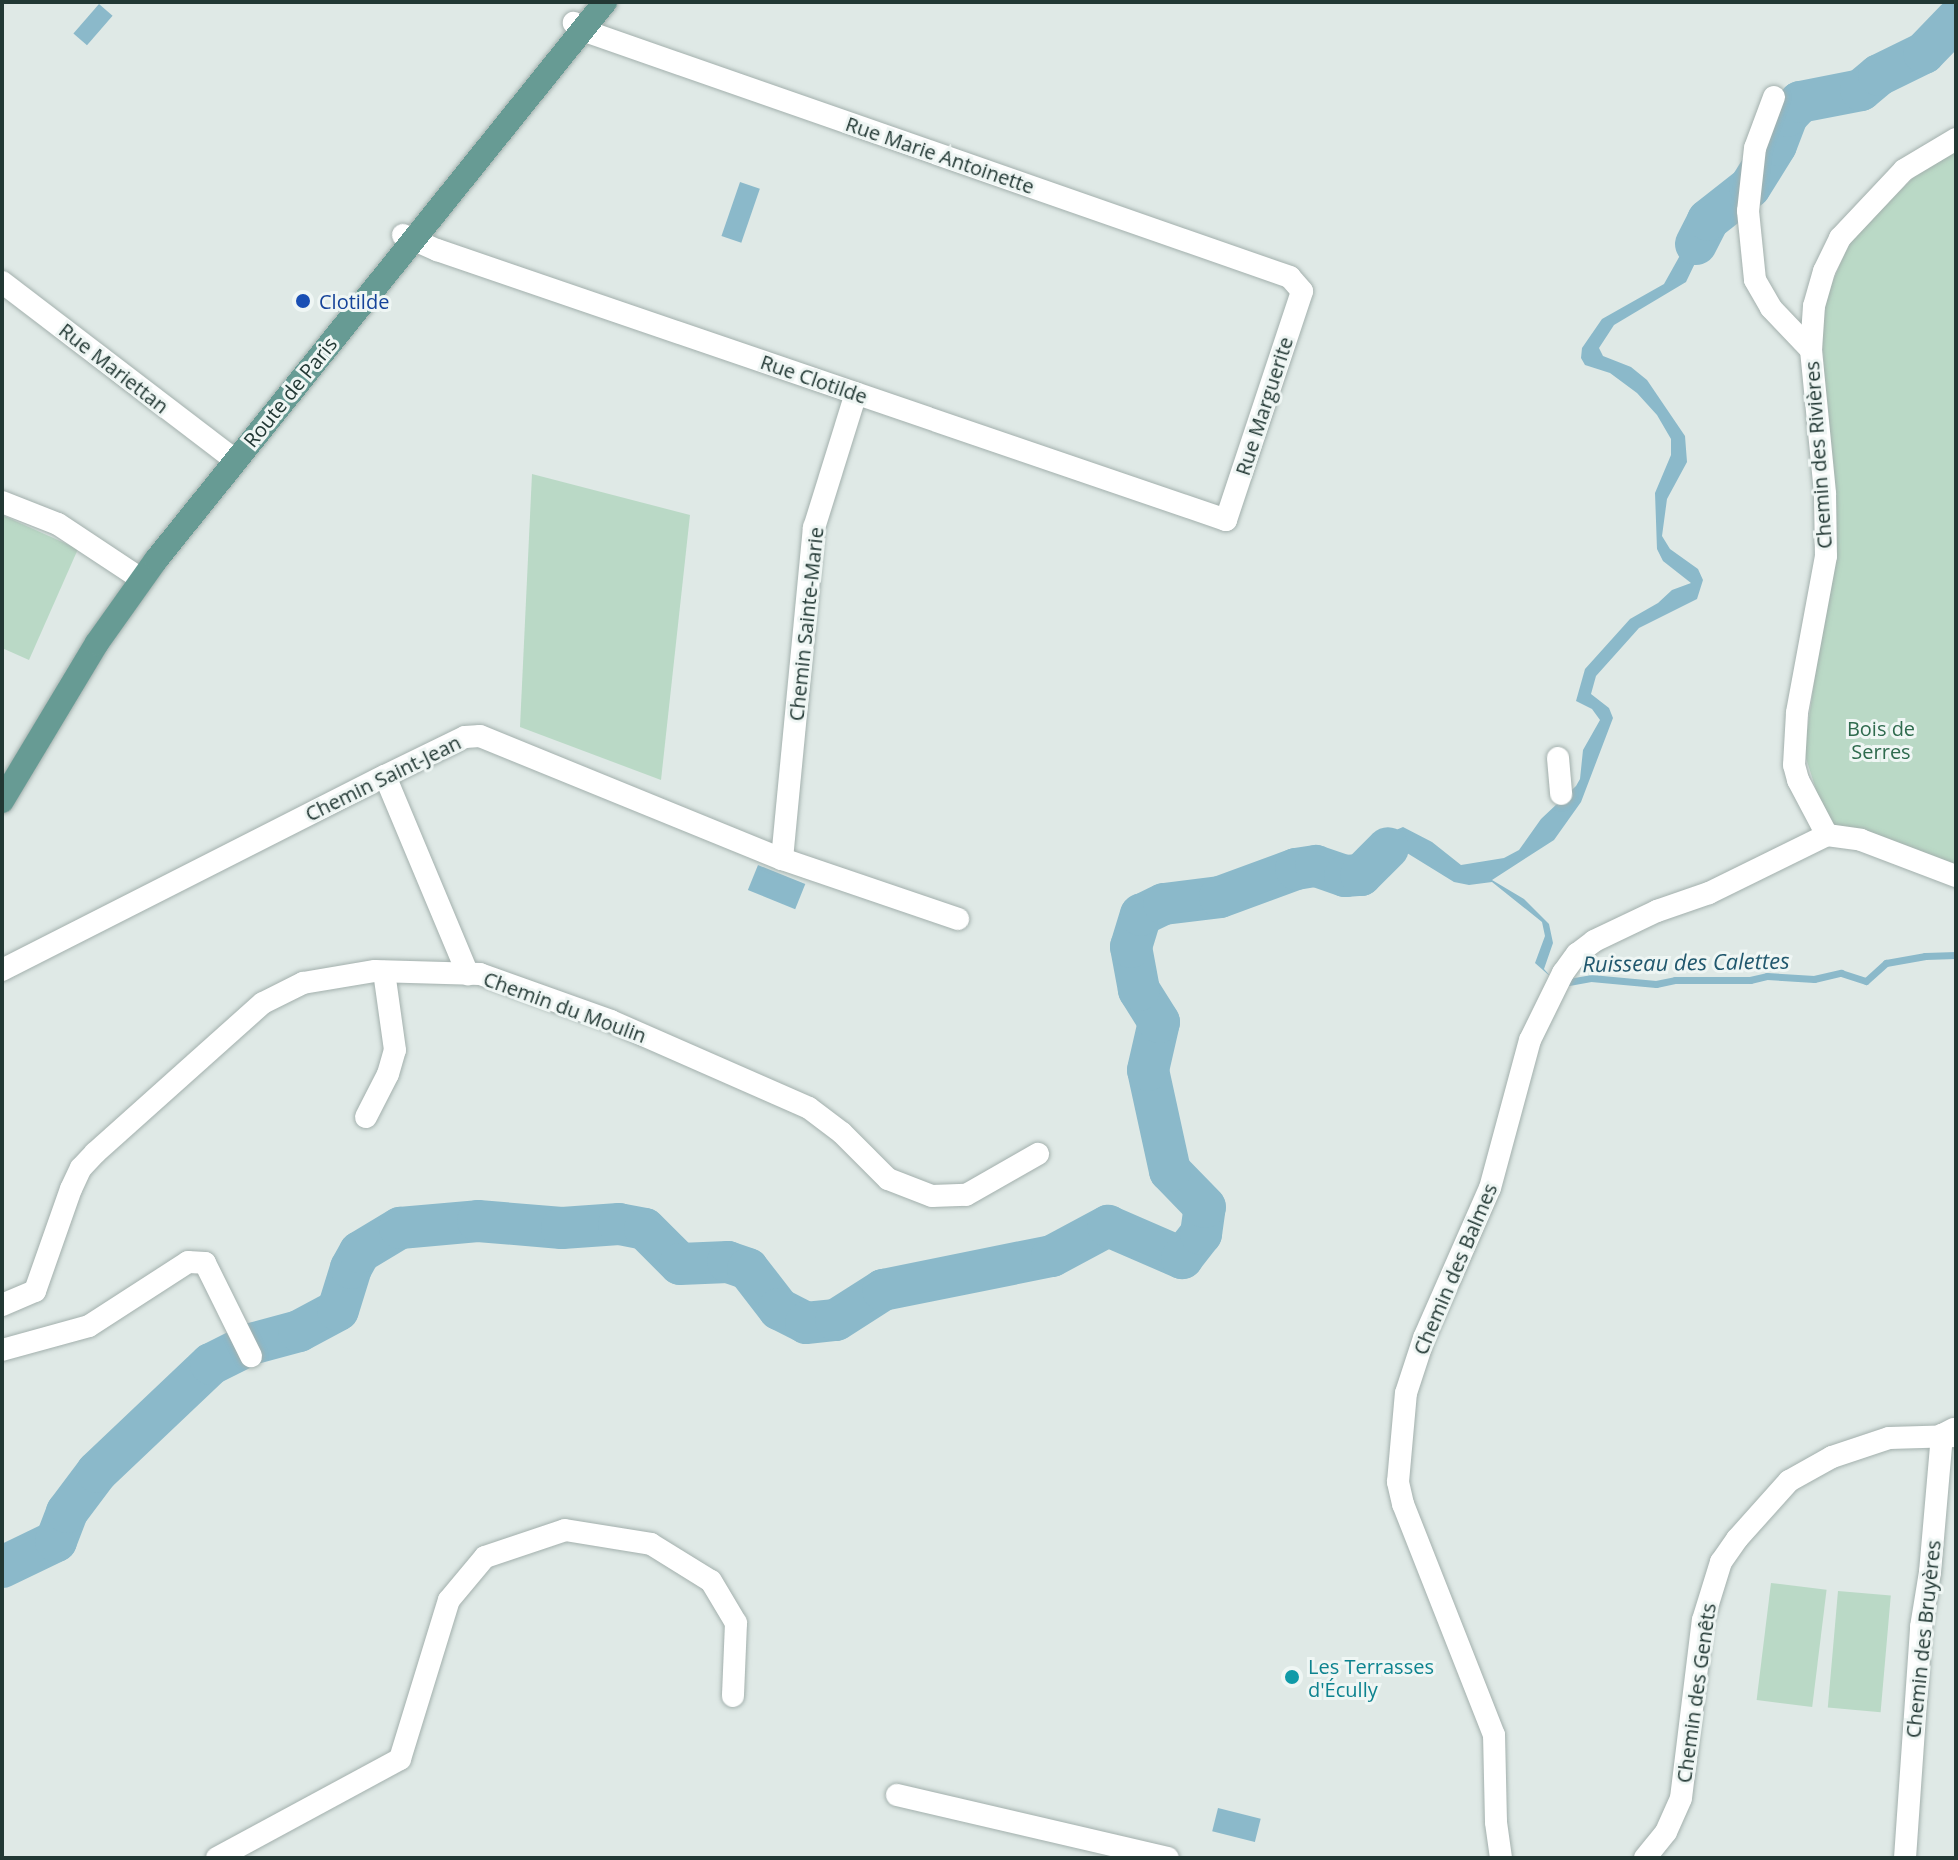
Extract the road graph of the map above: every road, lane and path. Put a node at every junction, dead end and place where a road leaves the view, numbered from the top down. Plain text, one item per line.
1 (591, 2) edge
2 (605, 2) edge
3 (578, 26) junction
4 (1774, 97) dead end
5 (1956, 139) edge
6 (407, 238) junction
7 (2, 282) edge
8 (1302, 291) joint
9 (1811, 350) junction
10 (856, 393) junction
11 (227, 454) junction
12 (2, 502) edge
13 (1226, 520) joint
14 (132, 573) junction
15 (1558, 758) dead end
16 (385, 776) junction
17 (2, 782) edge
18 (1561, 794) dead end
19 (2, 801) edge
20 (1827, 835) junction
21 (782, 859) junction
22 (1956, 876) edge
23 (958, 919) dead end
24 (2, 970) edge
25 (384, 972) junction
26 (468, 974) junction
27 (366, 1117) dead end
28 (1038, 1154) dead end
29 (2, 1305) edge
30 (246, 1348) dead end
31 (2, 1350) edge
32 (1951, 1433) edge
33 (733, 1696) dead end
34 (897, 1795) dead end
35 (217, 1858) edge
36 (1168, 1858) edge
37 (1501, 1858) edge
38 (1645, 1858) edge
39 (1905, 1858) edge

1 - 3 main road, Route de Paris
2 - 3 main road, Route de Paris
3 - 6 main road, Route de Paris
3 - 8 street, Rue Marie Antoinette
4 - 9 street, Chemin des Rivières
5 - 9 street
6 - 10 street, Rue Clotilde
6 - 11 main road, Route de Paris
6 - 19 main road, Route de Paris
7 - 11 street, Rue Mariettan
8 - 13 street, Rue Marguerite
9 - 20 street, Chemin des Rivières
10 - 13 street, Rue Clotilde
10 - 21 street, Chemin Sainte-Marie
11 - 14 main road, Route de Paris
12 - 14 street
14 - 17 main road, Route de Paris
15 - 18 street
16 - 21 street, Chemin Saint-Jean
16 - 24 street, Chemin Saint-Jean
16 - 26 street
20 - 22 street
20 - 37 street, Chemin des Balmes
21 - 23 street, Chemin Saint-Jean
25 - 26 street, Chemin du Moulin
25 - 27 street
25 - 29 street, Chemin du Moulin
26 - 28 street, Chemin du Moulin
30 - 31 street
32 - 38 street, Chemin des Genêts
32 - 39 street, Chemin des Bruyères
33 - 35 street
34 - 36 street

